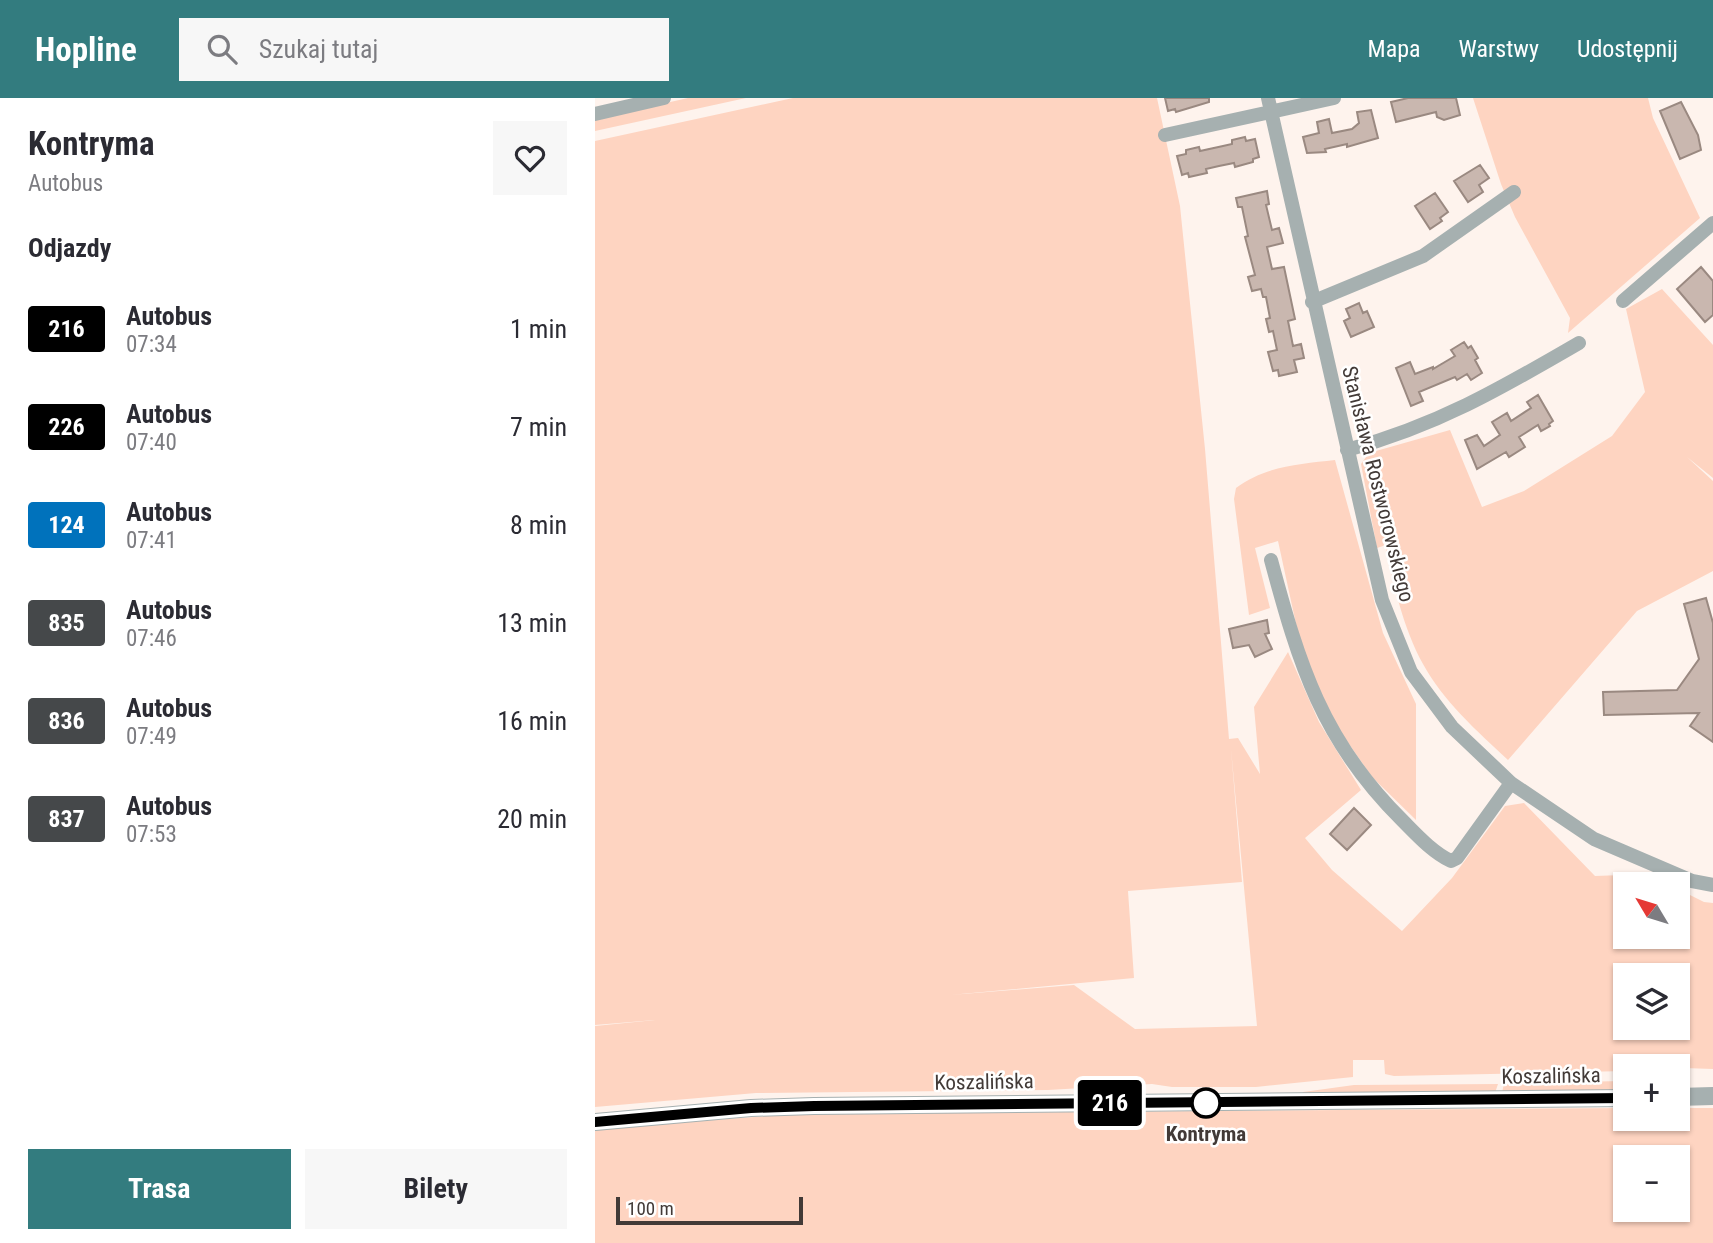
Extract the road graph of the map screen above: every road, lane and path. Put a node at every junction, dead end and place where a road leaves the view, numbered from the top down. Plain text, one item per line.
1 (664, 98) edge
2 (1334, 98) edge
3 (1269, 105) edge
4 (595, 114) edge
5 (1165, 135) dead end
6 (1514, 192) dead end
7 (1713, 223) edge
8 (1623, 301) dead end
9 (1313, 302) junction
10 (1579, 343) dead end
11 (1347, 450) junction
12 (1271, 560) dead end
13 (1511, 783) junction
14 (1713, 885) edge
15 (1713, 1096) edge
16 (1690, 1097) edge
17 (1613, 1098) edge
18 (595, 1122) edge

1 - 4 street
2 - 3 street
3 - 5 street
3 - 9 street, Stanisława Rostworowskiego
6 - 9 street
7 - 8 street
9 - 11 street, Stanisława Rostworowskiego
10 - 11 street
11 - 13 street, Stanisława Rostworowskiego
12 - 13 street
13 - 14 street, Stanisława Rostworowskiego
15 - 16 street
17 - 18 street, Koszalińska

